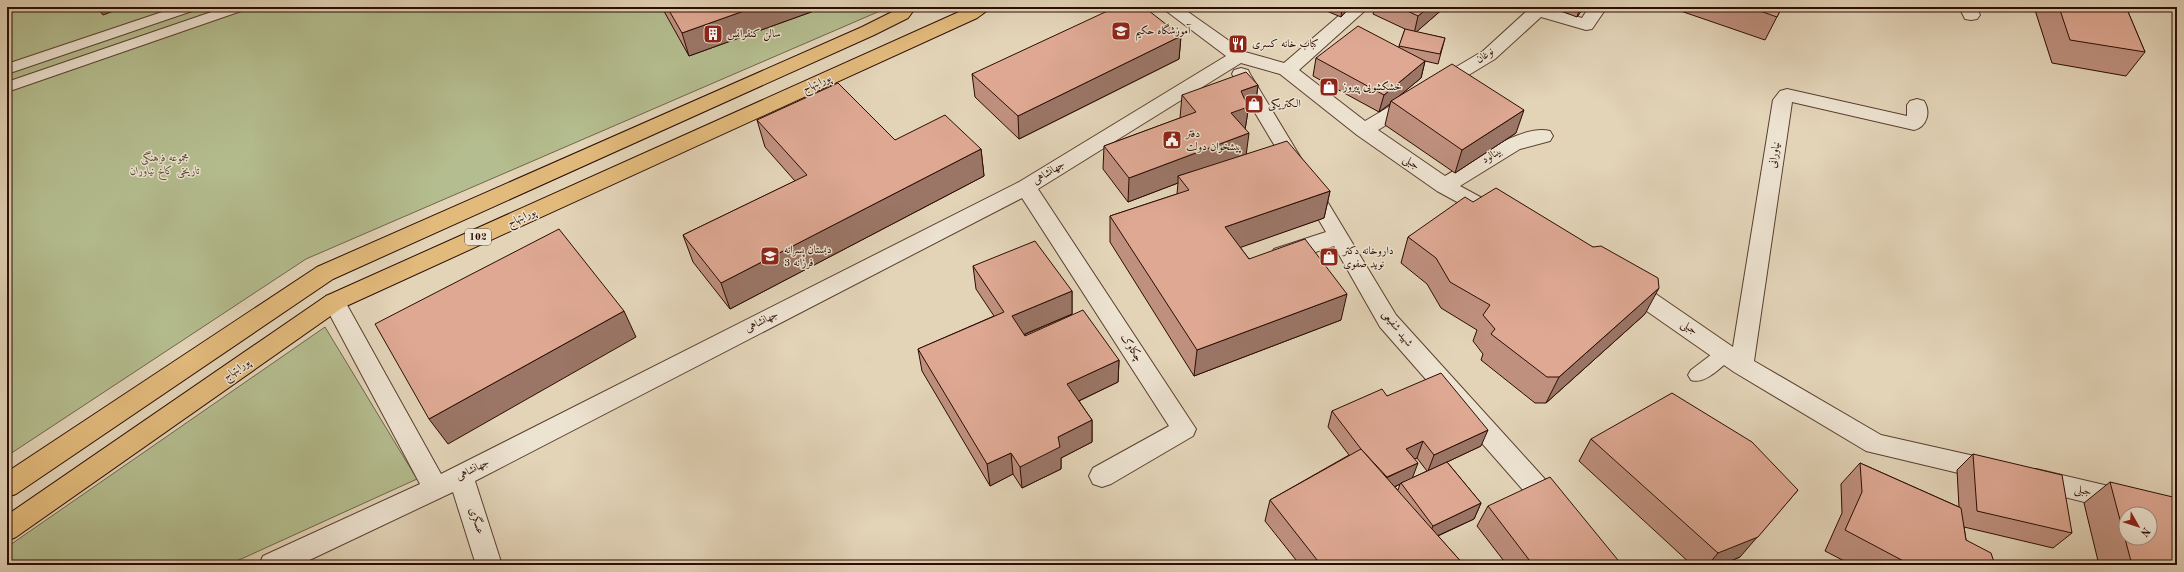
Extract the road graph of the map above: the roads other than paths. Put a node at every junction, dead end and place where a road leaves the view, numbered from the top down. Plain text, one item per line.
1 (190, 7) edge
2 (240, 7) edge
3 (983, 7) edge
4 (1170, 7) edge
5 (1360, 7) edge
6 (1598, 7) edge
7 (905, 10) edge
8 (1236, 58) junction
9 (7, 69) edge
10 (1288, 70) junction
11 (7, 86) edge
12 (1917, 105) dead end
13 (1364, 130) junction
14 (1543, 136) dead end
15 (1444, 186) junction
16 (1026, 187) junction
17 (1519, 227) edge
18 (1339, 236) junction
19 (1267, 260) edge
20 (1608, 276) edge
21 (334, 302) junction
22 (1734, 359) junction
23 (1697, 375) dead end
24 (461, 476) junction
25 (1102, 476) dead end
26 (7, 486) edge
27 (436, 489) junction
28 (2177, 513) edge
29 (1569, 523) edge
30 (7, 529) edge
31 (272, 565) edge
32 (489, 565) edge

1 - 9 lane
2 - 11 lane
3 - 21 main road, پورابتهاج / 102
4 - 8 street
5 - 10 street
6 - 13 street, نوغان
7 - 26 main road
8 - 10 street, جبلی
8 - 16 street, جهانشاهی
8 - 18 street, شهید شفیعی
10 - 13 street, جبلی
12 - 22 street, نیاورانی
13 - 15 street, جبلی
14 - 15 street, بینالود
15 - 17 street, جبلی
16 - 24 street, جهانشاهی
16 - 25 street, چکاوک
18 - 19 street
18 - 29 street, شهید شفیعی
20 - 22 street, جبلی
21 - 27 street
21 - 30 main road, پورابتهاج / 102
22 - 23 lane
22 - 28 street, جبلی
24 - 27 street, جهانشاهی
24 - 32 street, عسگری
27 - 31 street, جهانشاهی

